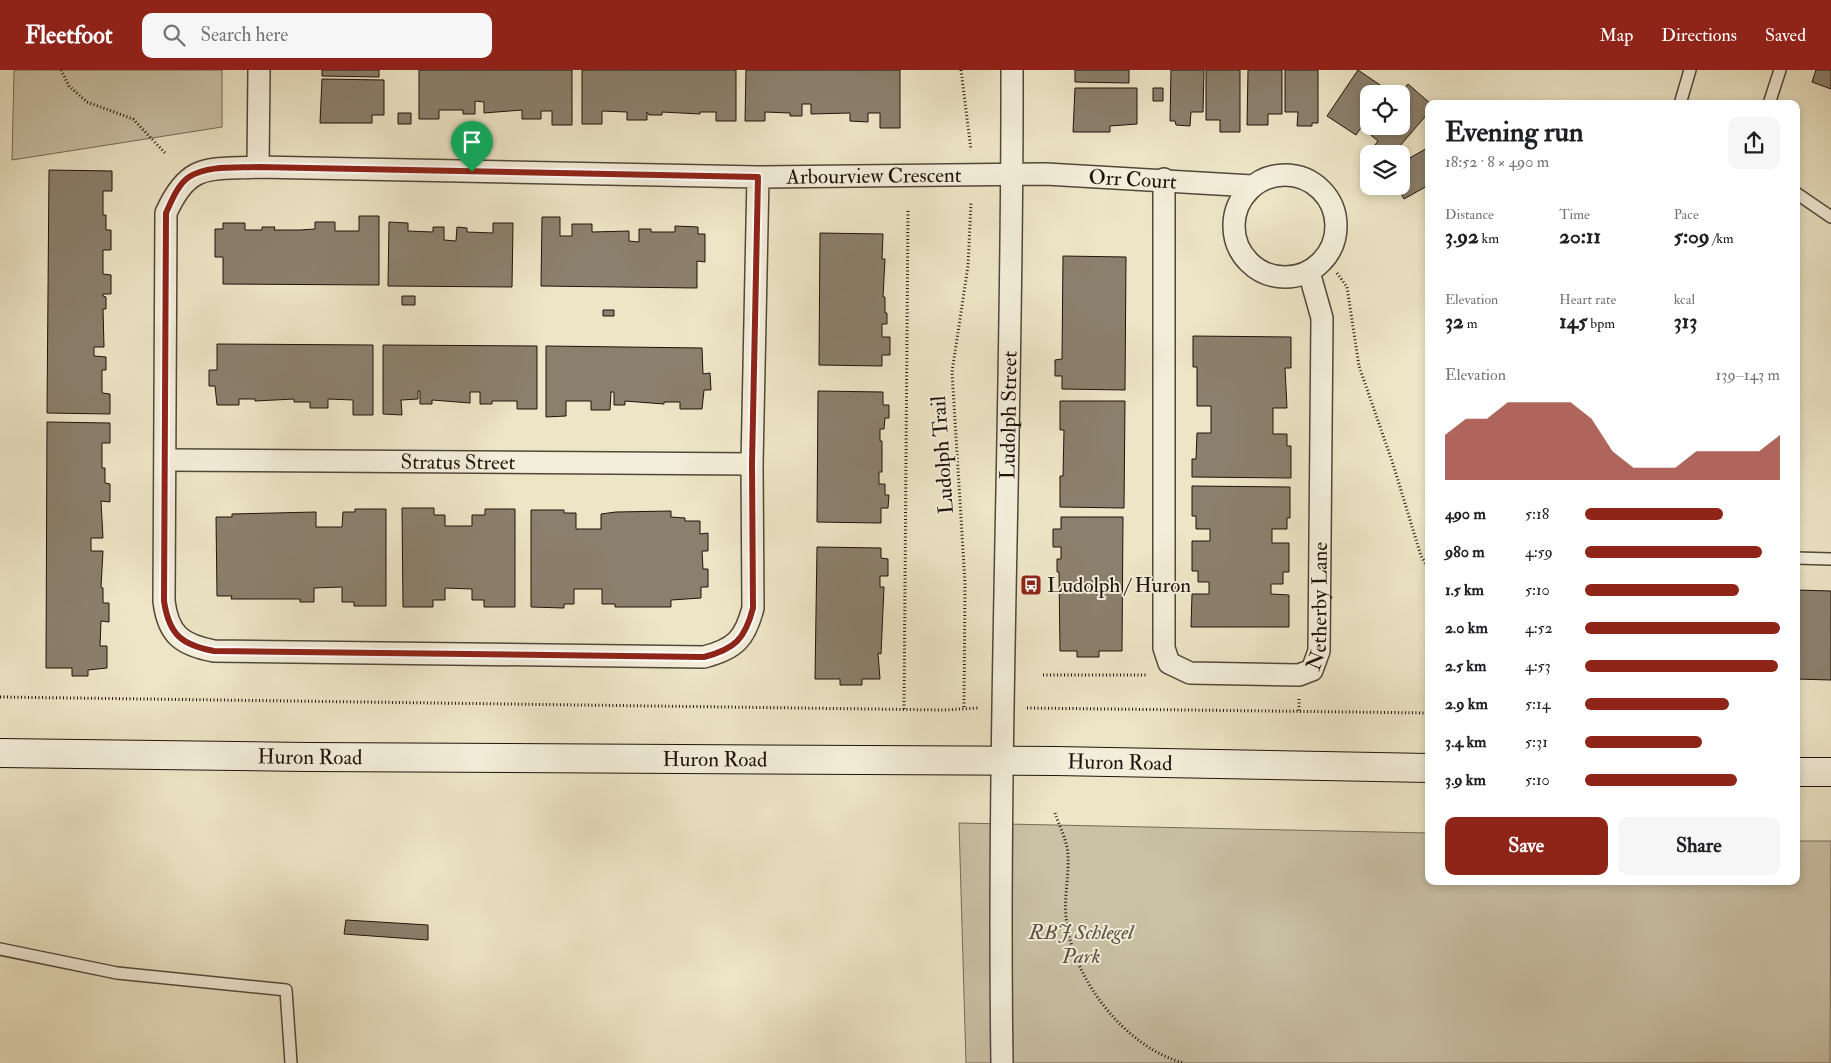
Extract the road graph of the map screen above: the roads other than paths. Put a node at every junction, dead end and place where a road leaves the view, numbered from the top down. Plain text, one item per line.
1 (259, 70) edge
2 (1012, 70) edge
3 (1690, 70) edge
4 (1780, 70) edge
5 (1681, 100) edge
6 (1769, 100) edge
7 (258, 167) junction
8 (1012, 175) junction
9 (758, 177) junction
10 (1164, 179) junction
11 (1252, 186) junction
12 (1800, 195) edge
13 (1831, 217) edge
14 (1309, 272) junction
15 (166, 460) junction
16 (752, 464) junction
17 (1800, 558) edge
18 (1831, 559) edge
19 (0, 753) edge
20 (1002, 761) junction
21 (1425, 768) edge
22 (1800, 772) edge
23 (1831, 772) edge
24 (0, 949) edge
25 (291, 1063) edge
26 (1002, 1063) edge

1 - 7 street
2 - 8 street, Ludolph Street
3 - 5 lane
4 - 6 lane
7 - 9 street, Arbourview Crescent
7 - 15 street, Arbourview Crescent
8 - 9 street, Arbourview Crescent
8 - 10 street, Orr Court
8 - 20 street, Ludolph Street
9 - 16 street
10 - 11 street, Orr Court
10 - 14 street, Netherby Lane
11 - 14 street, Orr Court
11 - 14 street, Orr Court
12 - 13 lane
15 - 16 street, Stratus Street
15 - 16 street, Arbourview Crescent
17 - 18 lane
19 - 20 main road, Huron Road
20 - 21 main road, Huron Road
20 - 26 street, Ludolph Street
22 - 23 main road
24 - 25 lane

